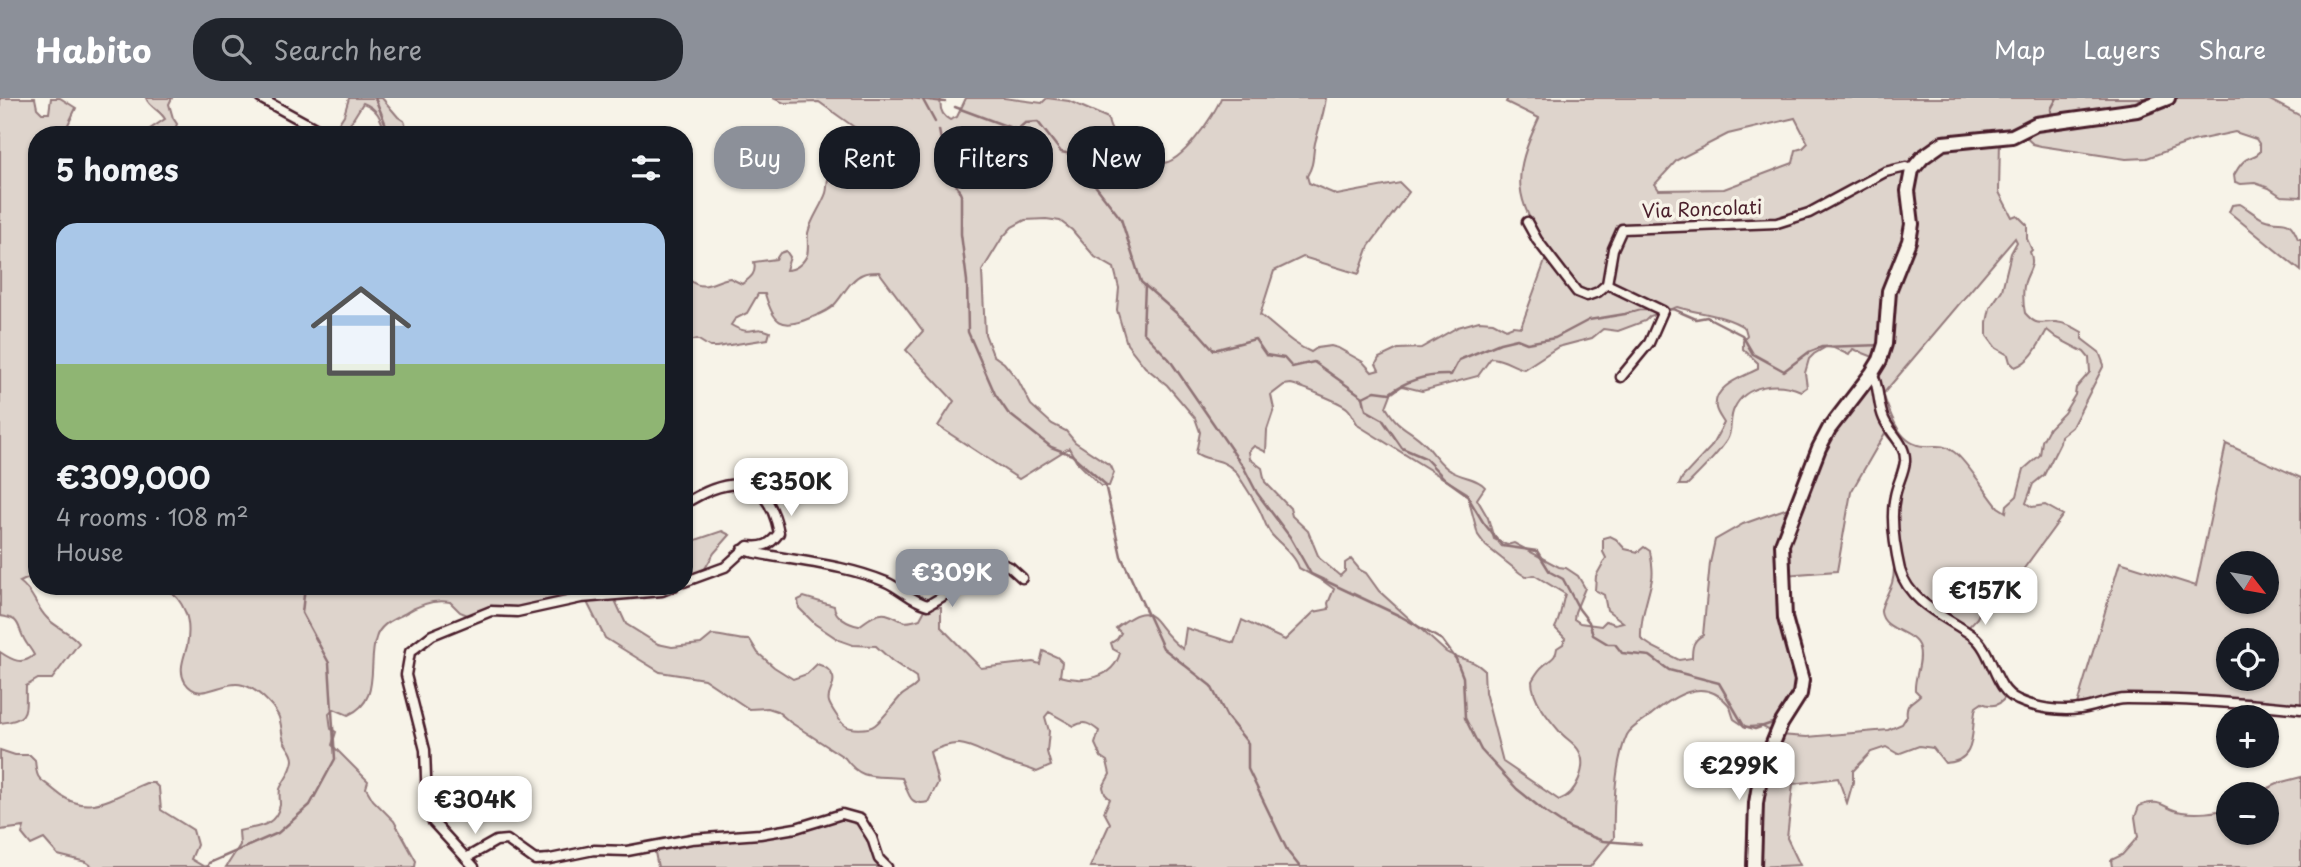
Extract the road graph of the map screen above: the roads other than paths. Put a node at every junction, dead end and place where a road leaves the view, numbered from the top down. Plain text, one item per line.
1 (260, 98) edge
2 (2168, 98) edge
3 (311, 126) edge
4 (1912, 170) junction
5 (1527, 222) dead end
6 (1607, 284) junction
7 (1872, 373) junction
8 (1621, 377) dead end
9 (693, 499) edge
10 (742, 551) junction
11 (1022, 578) dead end
12 (693, 579) edge
13 (616, 595) edge
14 (2301, 709) edge
15 (466, 858) junction
16 (474, 867) edge
17 (887, 867) edge
18 (1754, 867) edge

1 - 3 street
2 - 4 street
4 - 6 street, Via Roncolati
4 - 7 street
5 - 6 street
6 - 8 street
7 - 14 street
7 - 18 street
9 - 10 street
10 - 11 street
10 - 12 street
13 - 15 street
15 - 16 street
15 - 17 street

